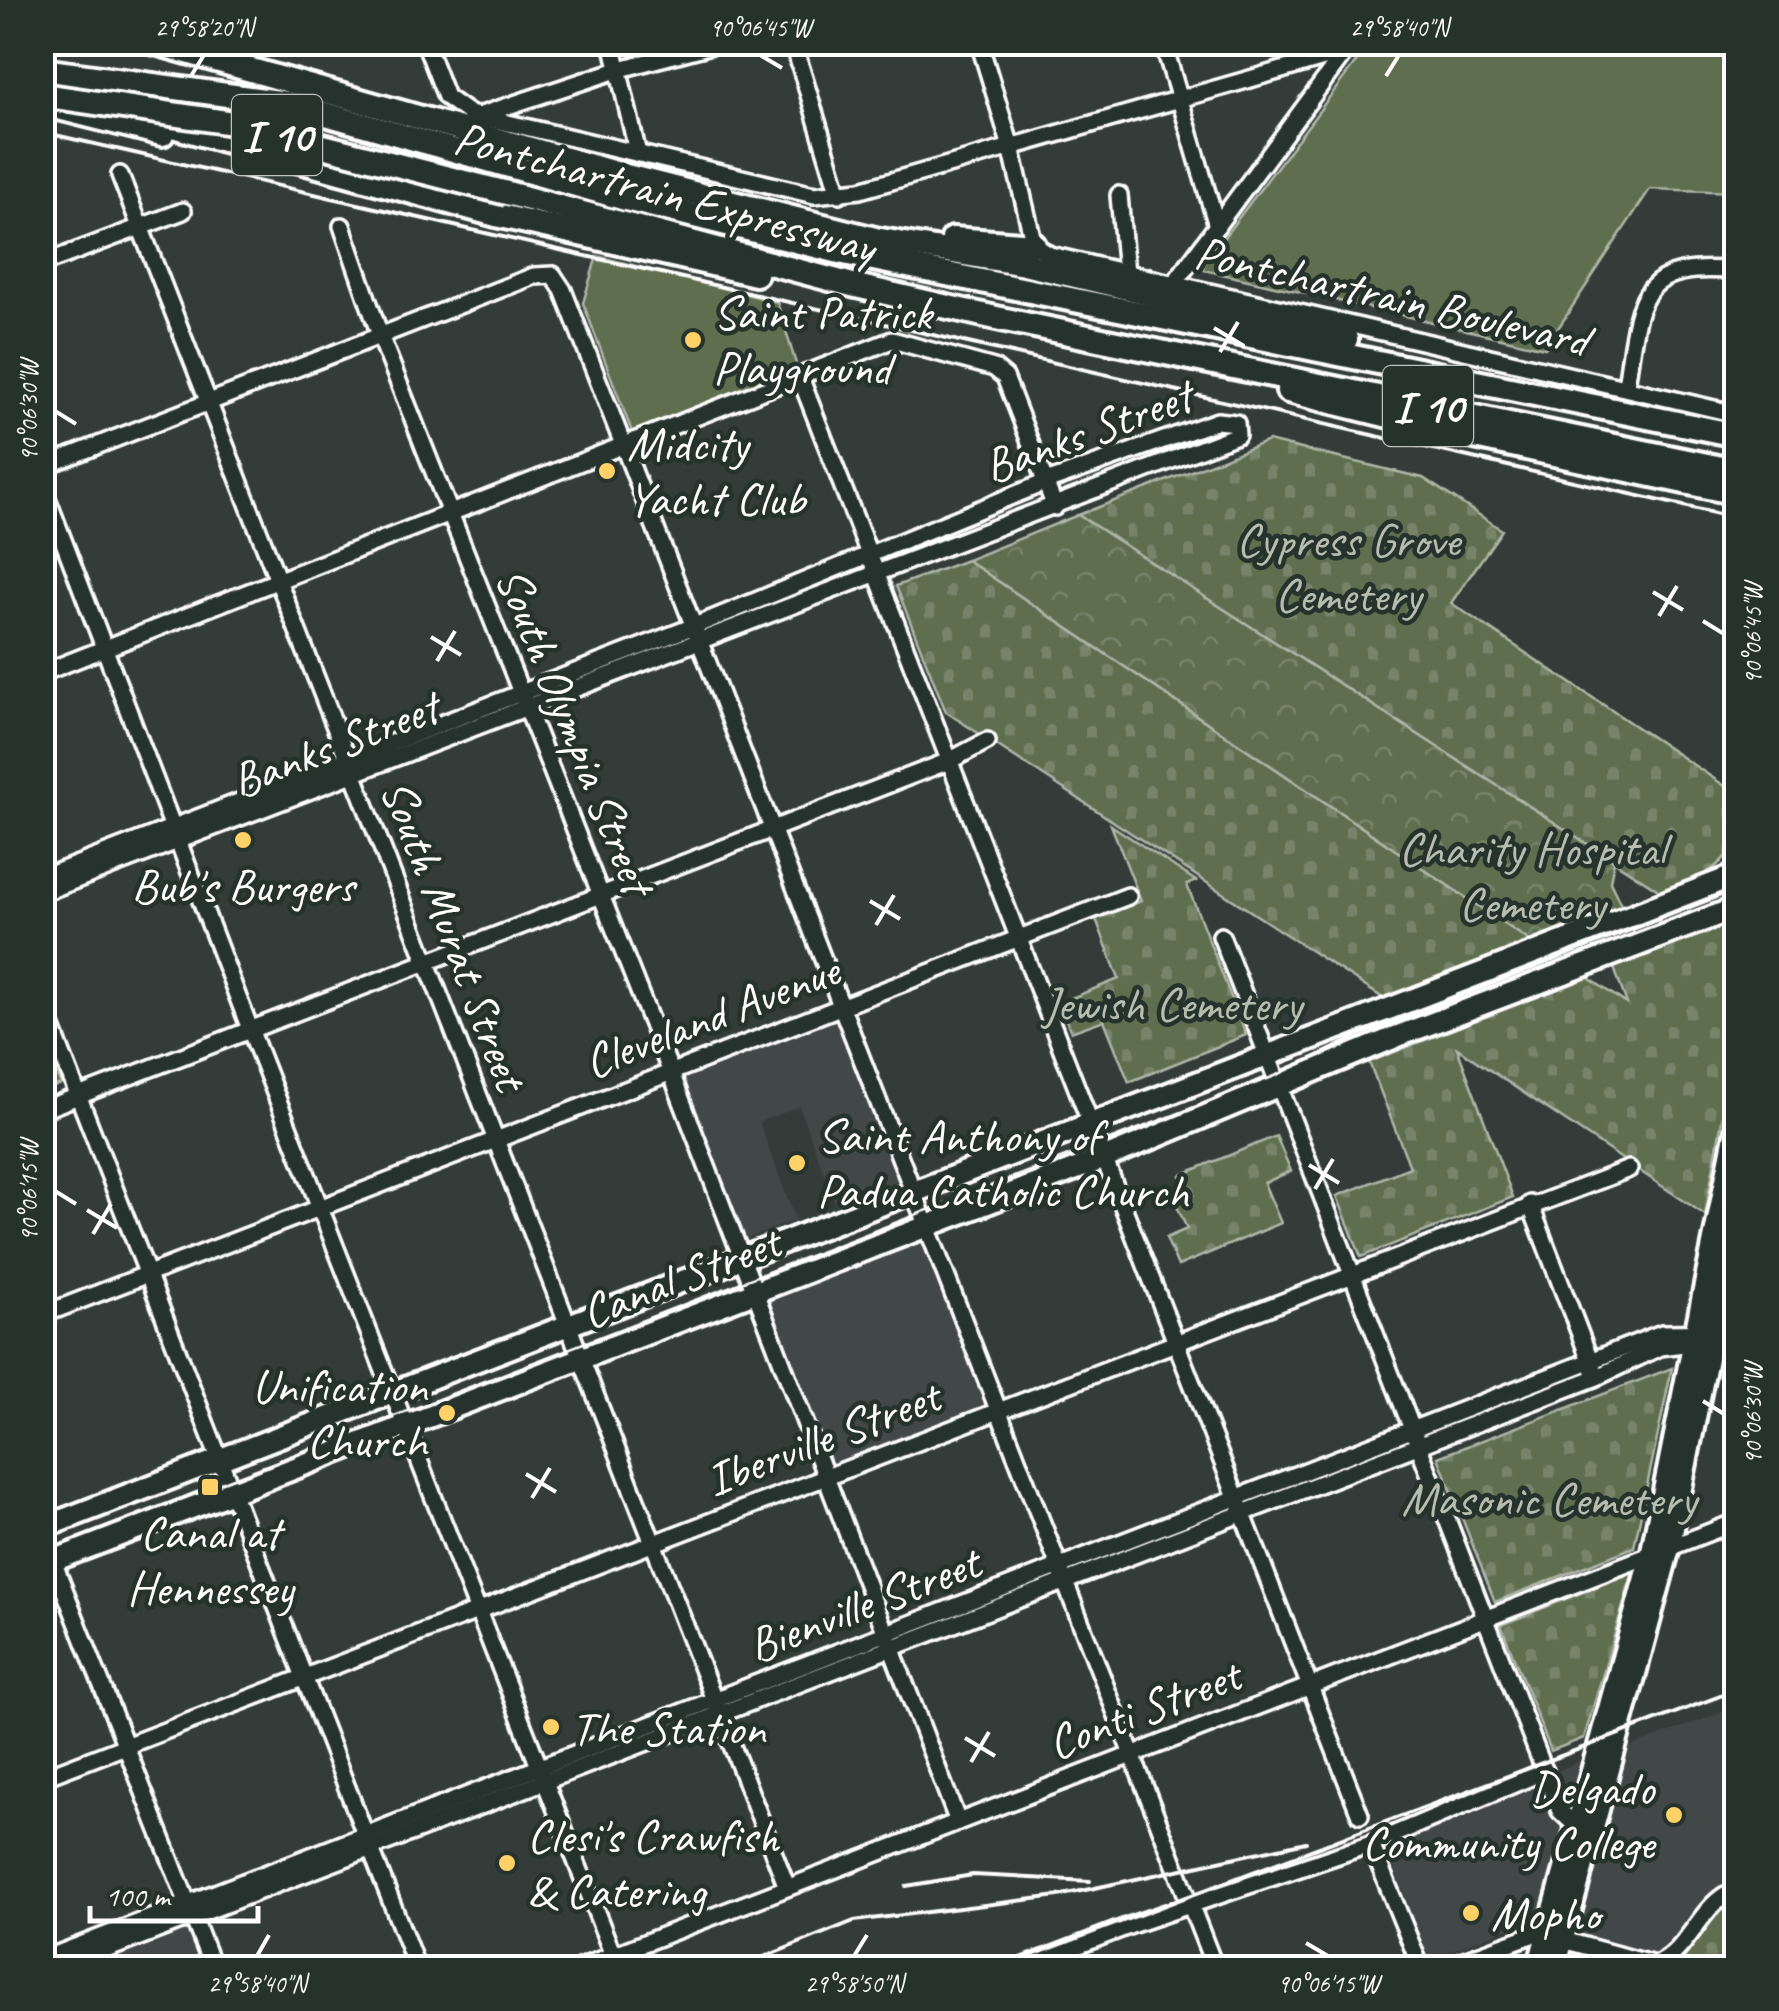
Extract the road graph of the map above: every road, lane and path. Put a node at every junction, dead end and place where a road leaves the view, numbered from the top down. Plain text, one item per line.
1 (424, 42) edge
2 (612, 42) edge
3 (722, 42) edge
4 (793, 42) edge
5 (979, 42) edge
6 (1163, 42) edge
7 (152, 43) edge
8 (620, 69) junction
9 (42, 70) edge
10 (42, 94) edge
11 (1179, 98) junction
12 (42, 104) edge
13 (477, 116) junction
14 (1012, 147) junction
15 (638, 154) junction
16 (120, 175) dead end
17 (360, 178) junction
18 (839, 194) junction
19 (1119, 195) dead end
20 (752, 208) junction
21 (183, 211) dead end
22 (140, 226) junction
23 (342, 226) dead end
24 (1216, 226) junction
25 (1034, 245) junction
26 (42, 264) edge
27 (1736, 272) edge
28 (1126, 273) junction
29 (1173, 284) junction
30 (856, 286) junction
31 (381, 338) junction
32 (1247, 368) junction
33 (800, 377) junction
34 (1462, 378) junction
35 (1626, 386) junction
36 (208, 402) junction
37 (1736, 414) edge
38 (1736, 434) edge
39 (624, 444) junction
40 (1124, 454) junction
41 (42, 466) edge
42 (1736, 470) edge
43 (1133, 476) junction
44 (1046, 482) junction
45 (42, 485) edge
46 (1736, 493) edge
47 (1055, 507) junction
48 (449, 511) junction
49 (871, 555) junction
50 (879, 575) junction
51 (277, 578) junction
52 (697, 625) junction
53 (704, 642) junction
54 (104, 646) junction
55 (42, 672) edge
56 (522, 691) junction
57 (529, 710) junction
58 (987, 741) dead end
59 (347, 761) junction
60 (950, 761) junction
61 (354, 778) junction
62 (776, 828) junction
63 (176, 834) junction
64 (42, 878) edge
65 (1735, 878) edge
66 (42, 893) edge
67 (600, 893) junction
68 (1128, 896) dead end
69 (1736, 908) edge
70 (1590, 933) junction
71 (1221, 936) dead end
72 (1018, 938) junction
73 (1599, 960) junction
74 (426, 961) junction
75 (42, 1002) edge
76 (842, 1006) junction
77 (250, 1029) junction
78 (1267, 1054) junction
79 (670, 1070) junction
80 (1280, 1087) junction
81 (79, 1095) junction
82 (42, 1110) edge
83 (1092, 1124) junction
84 (1736, 1130) edge
85 (494, 1139) junction
86 (1042, 1143) junction
87 (1105, 1158) junction
88 (1629, 1169) dead end
89 (1054, 1176) junction
90 (914, 1192) junction
91 (1530, 1204) junction
92 (321, 1210) junction
93 (1736, 1213) edge
94 (926, 1225) junction
95 (741, 1260) junction
96 (149, 1272) junction
97 (1350, 1274) junction
98 (752, 1291) junction
99 (652, 1294) junction
100 (42, 1315) edge
101 (664, 1324) junction
102 (571, 1326) junction
103 (1736, 1332) edge
104 (1175, 1341) junction
105 (1699, 1342) junction
106 (582, 1355) junction
107 (1594, 1370) junction
108 (394, 1390) junction
109 (998, 1410) junction
110 (406, 1423) junction
111 (1414, 1438) junction
112 (221, 1459) junction
113 (826, 1475) junction
114 (234, 1492) junction
115 (1237, 1507) junction
116 (1736, 1522) edge
117 (42, 1531) edge
118 (652, 1543) junction
119 (1660, 1552) junction
120 (48, 1563) edge
121 (1062, 1575) junction
122 (478, 1611) junction
123 (1486, 1618) junction
124 (889, 1642) junction
125 (304, 1676) junction
126 (1308, 1684) junction
127 (716, 1708) junction
128 (128, 1744) junction
129 (1133, 1752) junction
130 (1544, 1771) junction
131 (541, 1776) junction
132 (42, 1778) edge
133 (1360, 1816) dead end
134 (958, 1822) junction
135 (1576, 1826) junction
136 (368, 1842) junction
137 (1371, 1844) junction
138 (786, 1888) junction
139 (1736, 1898) edge
140 (1192, 1906) junction
141 (192, 1910) junction
142 (1555, 1936) junction
143 (42, 1960) edge
144 (616, 1962) edge
145 (58, 1968) edge
146 (214, 1968) edge
147 (416, 1968) edge
148 (578, 1968) edge
149 (1020, 1968) edge
150 (1215, 1968) edge
151 (1421, 1968) edge
152 (1442, 1968) edge
153 (1538, 1968) edge
154 (1556, 1968) edge

1 - 13 street
2 - 8 street
3 - 8 street
4 - 18 street
5 - 14 street
6 - 11 street
7 - 20 highway
8 - 13 street
8 - 15 street
9 - 34 highway, Pontchartrain Expressway / I 10
10 - 17 highway, bridge
10 - 30 highway, Pontchartrain Expressway / I 10, bridge
11 - 14 street
11 - 24 street
11 - 24 street
12 - 17 highway
13 - 15 street
14 - 18 street
14 - 25 street
15 - 18 street
16 - 22 street, South Murat Street
17 - 30 highway
19 - 28 street
20 - 25 highway
20 - 34 highway
21 - 22 street
22 - 26 street
22 - 36 street, South Murat Street
23 - 31 street, South Olympia Street
24 - 29 street
25 - 28 street, Pontchartrain Boulevard
27 - 35 street
28 - 29 street, Pontchartrain Boulevard
29 - 35 street, Pontchartrain Boulevard
30 - 32 highway, Pontchartrain Expressway / I 10
31 - 36 street
31 - 39 street
31 - 48 street, South Olympia Street
32 - 42 highway, Pontchartrain Expressway / I 10
32 - 46 highway
33 - 39 street
33 - 44 street
33 - 49 street
34 - 38 highway, Pontchartrain Expressway / I 10
35 - 37 street, Pontchartrain Boulevard
36 - 41 street
36 - 51 street, South Murat Street
39 - 48 street
39 - 52 street
40 - 43 street
40 - 43 street, Banks Street
40 - 44 street, Banks Street
43 - 47 street, Banks Street
44 - 47 street
44 - 49 street, Banks Street
45 - 54 street
47 - 50 street, Banks Street
48 - 51 street
48 - 56 street, South Olympia Street
49 - 50 street
49 - 52 street, Banks Street
50 - 53 street, Banks Street
50 - 60 street
51 - 54 street
51 - 59 street, South Murat Street
52 - 53 street
52 - 56 street, Banks Street
53 - 57 street, Banks Street
53 - 62 street
54 - 55 street
54 - 63 street
56 - 57 street, South Olympia Street
56 - 59 street, Banks Street
57 - 61 street, Banks Street
57 - 67 street, South Olympia Street
58 - 60 street
59 - 61 street, South Murat Street
59 - 63 street, Banks Street
60 - 62 street
60 - 72 street
61 - 63 street, Banks Street
61 - 74 street, South Murat Street
62 - 67 street
62 - 76 street
63 - 64 street, Banks Street
63 - 66 street, Banks Street
63 - 77 street
65 - 70 main road, Canal Street
67 - 74 street
67 - 79 street, South Olympia Street
68 - 72 street, Cleveland Avenue
69 - 73 main road, Canal Street
70 - 73 main road
70 - 78 main road, Canal Street
71 - 78 street
72 - 76 street, Cleveland Avenue
72 - 83 street
73 - 80 main road, Canal Street
74 - 77 street
74 - 85 street, South Murat Street
75 - 81 street
76 - 79 street, Cleveland Avenue
76 - 90 street
77 - 81 street
77 - 92 street
78 - 80 street
78 - 83 main road, Canal Street
79 - 85 street, Cleveland Avenue
79 - 95 street, South Olympia Street
80 - 87 main road, Canal Street
80 - 97 street
81 - 82 street
81 - 96 street
83 - 86 main road, Canal Street
83 - 87 street
84 - 105 main road
85 - 92 street, Cleveland Avenue
85 - 102 street, South Murat Street
86 - 89 main road
86 - 90 main road, Canal Street
87 - 89 main road, Canal Street
87 - 104 street
88 - 91 street, Iberville Street
89 - 94 main road, Canal Street
90 - 94 street
90 - 95 main road, Canal Street
91 - 97 street, Iberville Street
91 - 107 street
92 - 96 street, Cleveland Avenue
92 - 108 street
93 - 105 main road
94 - 98 main road, Canal Street
94 - 109 street
95 - 98 street, South Olympia Street
95 - 99 main road, Canal Street
96 - 100 street, Cleveland Avenue
96 - 112 street
97 - 104 street, Iberville Street
97 - 111 street
98 - 101 main road, Canal Street
98 - 113 street, South Olympia Street
99 - 101 main road
99 - 102 main road, Canal Street
101 - 106 main road, Canal Street
102 - 106 street, South Murat Street
102 - 108 main road, Canal Street
103 - 105 street, Bienville Street
104 - 109 street, Iberville Street
104 - 115 street
105 - 107 street, Bienville Street
105 - 107 street, Bienville Street
105 - 119 main road
105 - 119 main road
106 - 110 main road, Canal Street
106 - 118 street, South Murat Street
107 - 111 street, Bienville Street
108 - 110 street
108 - 112 main road, Canal Street
109 - 113 street, Iberville Street
109 - 121 street
110 - 114 main road, Canal Street
110 - 122 street
111 - 115 street, Bienville Street
111 - 123 street
112 - 114 street
112 - 117 main road, Canal Street
113 - 118 street, Iberville Street
113 - 124 street, South Olympia Street
114 - 120 main road, Canal Street
114 - 125 street
115 - 121 street, Bienville Street
115 - 126 street
116 - 119 street, Conti Street
117 - 120 street
118 - 122 street, Iberville Street
118 - 127 street, South Murat Street
119 - 123 street, Conti Street
119 - 135 main road
119 - 142 main road
120 - 128 street
121 - 124 street, Bienville Street
121 - 129 street
122 - 125 street, Iberville Street
122 - 131 street
123 - 126 street, Conti Street
123 - 130 street
124 - 127 street, Bienville Street
124 - 134 street, South Olympia Street
125 - 128 street, Iberville Street
125 - 136 street
126 - 129 street, Conti Street
126 - 133 street
127 - 131 street, Bienville Street
127 - 138 street, South Murat Street
128 - 132 street, Iberville Street
128 - 141 street
129 - 134 street, Conti Street
129 - 140 street
130 - 135 street
130 - 137 street
131 - 136 street, Bienville Street
131 - 144 street
134 - 138 street, Conti Street
135 - 142 main road
136 - 141 street, Bienville Street
136 - 147 street
137 - 140 street
137 - 151 street
138 - 144 street, Conti Street
139 - 142 street
140 - 149 street
140 - 150 street
141 - 143 street, Bienville Street
141 - 145 street, Bienville Street
141 - 146 street
142 - 152 street
142 - 153 main road
142 - 154 main road
144 - 148 street, Conti Street

